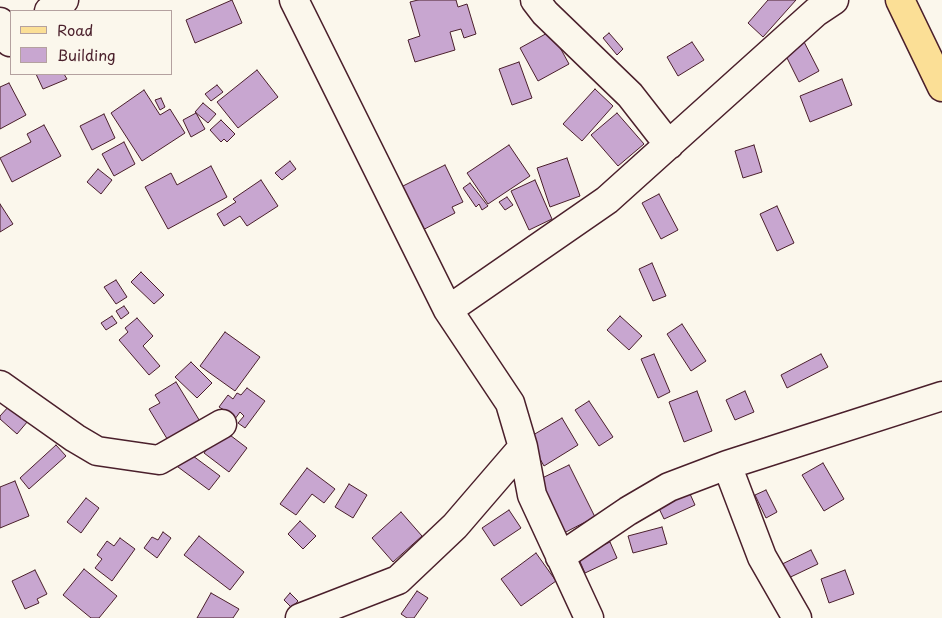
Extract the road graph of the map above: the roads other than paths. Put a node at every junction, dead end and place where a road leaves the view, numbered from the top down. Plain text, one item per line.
1 (64, 0) edge
2 (294, 0) edge
3 (535, 0) edge
4 (834, 0) edge
5 (900, 0) edge
6 (50, 10) edge
7 (942, 88) edge
8 (669, 145) junction
9 (448, 310) junction
10 (0, 385) edge
11 (942, 396) edge
12 (222, 424) dead end
13 (523, 447) junction
14 (727, 465) junction
15 (560, 557) junction
16 (300, 618) edge
17 (589, 618) edge
18 (797, 618) edge

1 - 6 street
2 - 9 street
3 - 8 street
4 - 8 street
5 - 7 main road
8 - 9 street
9 - 13 street
10 - 12 street
11 - 14 street
13 - 15 street
13 - 16 street
14 - 15 street
14 - 18 street
15 - 17 street

